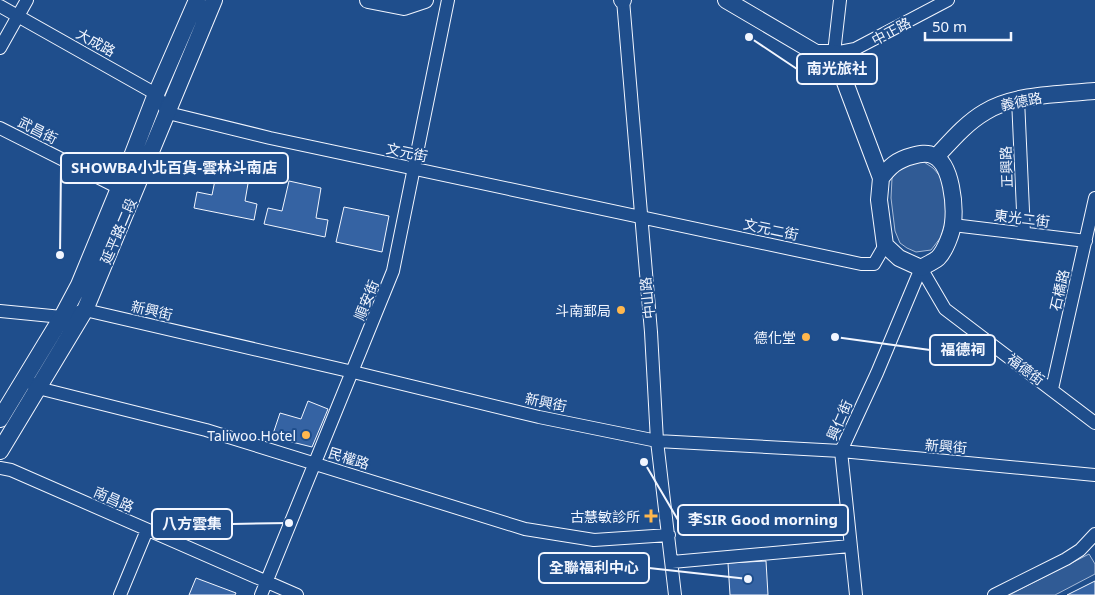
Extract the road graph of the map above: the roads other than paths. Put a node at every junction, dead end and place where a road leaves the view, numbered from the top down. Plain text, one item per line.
1 (27, 0) edge
2 (197, 0) edge
3 (214, 0) edge
4 (368, 0) edge
5 (425, 0) edge
6 (448, 0) edge
7 (623, 0) edge
8 (726, 0) edge
9 (840, 0) edge
10 (948, 0) edge
11 (0, 6) edge
12 (18, 16) junction
13 (0, 48) edge
14 (834, 53) junction
15 (1095, 91) edge
16 (156, 94) junction
17 (1018, 99) junction
18 (168, 114) junction
19 (0, 128) edge
20 (936, 157) junction
21 (413, 169) junction
22 (881, 178) junction
23 (119, 188) junction
24 (1095, 198) edge
25 (126, 213) junction
26 (640, 217) junction
27 (953, 225) junction
28 (1024, 233) junction
29 (1086, 242) junction
30 (885, 245) junction
31 (921, 268) junction
32 (84, 310) junction
33 (0, 311) edge
34 (62, 317) junction
35 (353, 372) junction
36 (32, 383) junction
37 (1052, 389) junction
38 (0, 419) edge
39 (1095, 423) edge
40 (657, 441) junction
41 (0, 451) edge
42 (841, 451) junction
43 (314, 463) junction
44 (0, 468) edge
45 (1095, 475) edge
46 (147, 530) junction
47 (1095, 534) edge
48 (669, 535) junction
49 (850, 546) junction
50 (672, 562) junction
51 (265, 581) junction
52 (120, 595) edge
53 (261, 595) edge
54 (297, 595) edge
55 (675, 595) edge
56 (856, 595) edge
57 (994, 595) edge

1 - 12 street
2 - 16 main road, 延平路二段
3 - 18 main road, 延平路二段
4 - 5 main road
6 - 21 street, 順安街
7 - 26 street, 中山路
8 - 14 main road, 中正路
9 - 14 street
10 - 14 street, 中正路
11 - 12 street, 大成路
12 - 13 street
12 - 16 street, 大成路
14 - 22 main road
15 - 17 main road, 義德路
16 - 18 street, 大成路
16 - 23 main road, 延平路二段
17 - 20 main road, 義德路
17 - 28 street, 正興路
18 - 21 street, 文元街
18 - 25 main road, 延平路二段
19 - 23 street, 武昌街
20 - 22 main road
20 - 27 main road
21 - 26 street, 文元街
21 - 35 street, 順安街
22 - 30 main road
23 - 25 street
23 - 34 main road, 延平路二段
24 - 29 street, 石橋路
25 - 32 main road, 延平路二段
26 - 30 street, 文元二街
26 - 40 street, 中山路
27 - 28 street, 東光二街
27 - 31 main road
28 - 29 street, 東光二街
29 - 37 street, 石橋路
30 - 31 main road
31 - 37 street, 福德街
31 - 42 street, 興仁街
32 - 34 street
32 - 35 street, 新興街
32 - 36 main road, 延平路二段
33 - 34 street
34 - 36 main road, 延平路二段
35 - 40 street, 新興街
35 - 43 street, 順安街
36 - 38 main road, 延平路二段
36 - 41 main road, 延平路二段
36 - 43 street, 民權路
37 - 39 street, 福德街
40 - 42 street, 新興街
40 - 48 street, 中山路
42 - 45 street, 新興街
42 - 49 street, 興仁街
43 - 48 street, 民權路
43 - 51 street, 順安街
44 - 46 street, 南昌路
46 - 51 street, 南昌路
46 - 52 street
47 - 57 street
48 - 50 street, 中山路
49 - 50 street
49 - 56 street, 興仁街
50 - 55 street, 中山路
51 - 53 street, 順安街
51 - 54 street, 南昌路

